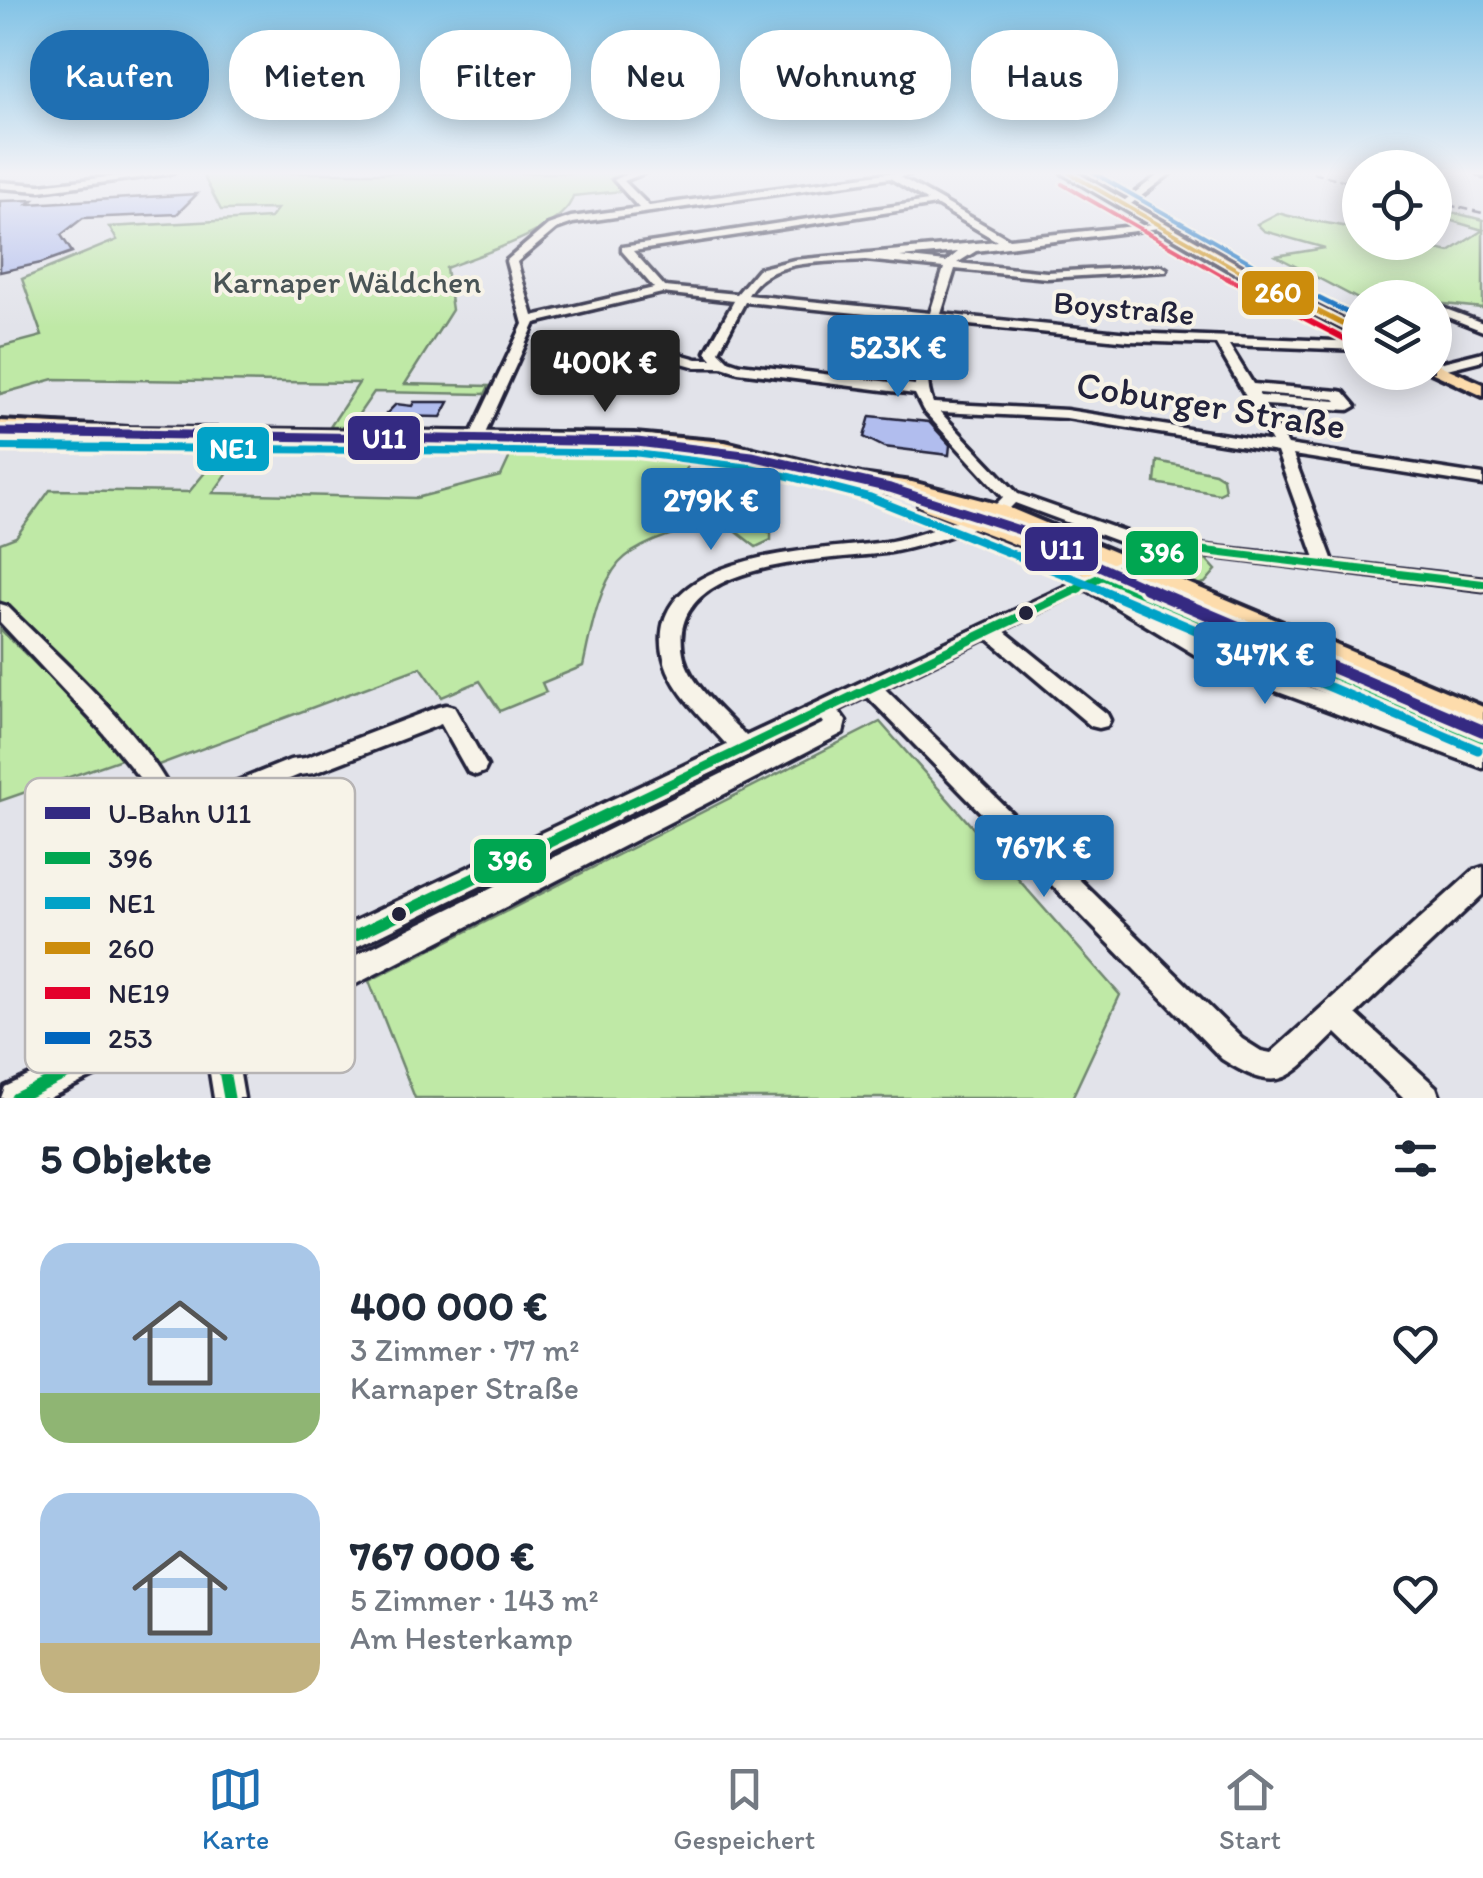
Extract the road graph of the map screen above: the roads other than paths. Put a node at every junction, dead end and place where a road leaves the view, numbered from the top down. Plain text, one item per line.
1 (561, 224) edge
2 (790, 224) edge
3 (976, 224) edge
4 (1159, 225) joint
5 (1006, 242) junction
6 (974, 248) junction
7 (866, 257) junction
8 (951, 266) junction
9 (1162, 268) dead end
10 (662, 290) junction
11 (740, 297) junction
12 (1452, 314) edge
13 (934, 317) junction
14 (530, 320) junction
15 (1342, 324) edge
16 (1483, 327) edge
17 (1222, 343) junction
18 (1342, 346) edge
19 (669, 355) dead end
20 (1483, 356) edge
21 (723, 363) junction
22 (1452, 364) edge
23 (1452, 376) edge
24 (919, 390) junction
25 (1483, 391) edge
26 (1252, 394) junction
27 (928, 407) junction
28 (0, 430) edge
29 (476, 438) junction
30 (1284, 450) junction
31 (861, 480) junction
32 (1483, 480) edge
33 (1004, 504) junction
34 (975, 521) junction
35 (1151, 551) junction
36 (1326, 565) junction
37 (1127, 566) junction
38 (1094, 578) junction
39 (1483, 584) edge
40 (0, 610) edge
41 (990, 629) junction
42 (870, 686) junction
43 (824, 709) junction
44 (1483, 718) edge
45 (1098, 720) dead end
46 (1483, 738) edge
47 (743, 748) junction
48 (1483, 759) edge
49 (476, 766) dead end
50 (153, 778) edge
51 (269, 778) edge
52 (1483, 878) edge
53 (355, 936) edge
54 (355, 970) edge
55 (1337, 1016) junction
56 (68, 1073) edge
57 (224, 1073) edge
58 (16, 1098) edge
59 (229, 1098) edge
60 (1425, 1098) edge

1 - 14 street
2 - 10 street
3 - 5 street
4 - 5 street
4 - 15 main road
5 - 6 street
6 - 7 street
6 - 8 street
7 - 8 street
7 - 11 street
8 - 9 street
8 - 13 street
10 - 11 street, Boystraße
10 - 14 street, Boystraße
11 - 13 street, Boystraße
11 - 21 street
12 - 16 street
13 - 17 street, Boystraße
13 - 24 street
14 - 29 street
17 - 18 street, Boystraße
17 - 26 street
19 - 21 street
20 - 22 street
21 - 24 street
23 - 25 main road
24 - 27 street
26 - 26 street
26 - 30 street
27 - 30 street, Coburger Straße
27 - 33 street
28 - 29 main road
29 - 31 main road
30 - 32 street, Coburger Straße
30 - 36 street
31 - 33 main road
31 - 34 main road
33 - 35 street
33 - 37 main road
34 - 38 main road
34 - 47 street
35 - 36 street
35 - 37 street
36 - 39 street
37 - 38 street
37 - 44 main road
38 - 41 street
38 - 46 main road
38 - 48 street
40 - 50 street
41 - 42 street
41 - 45 street
42 - 43 street
42 - 55 street
43 - 47 street
43 - 54 street
47 - 53 street
49 - 51 street
52 - 55 street
55 - 60 street
56 - 58 street
57 - 59 street

